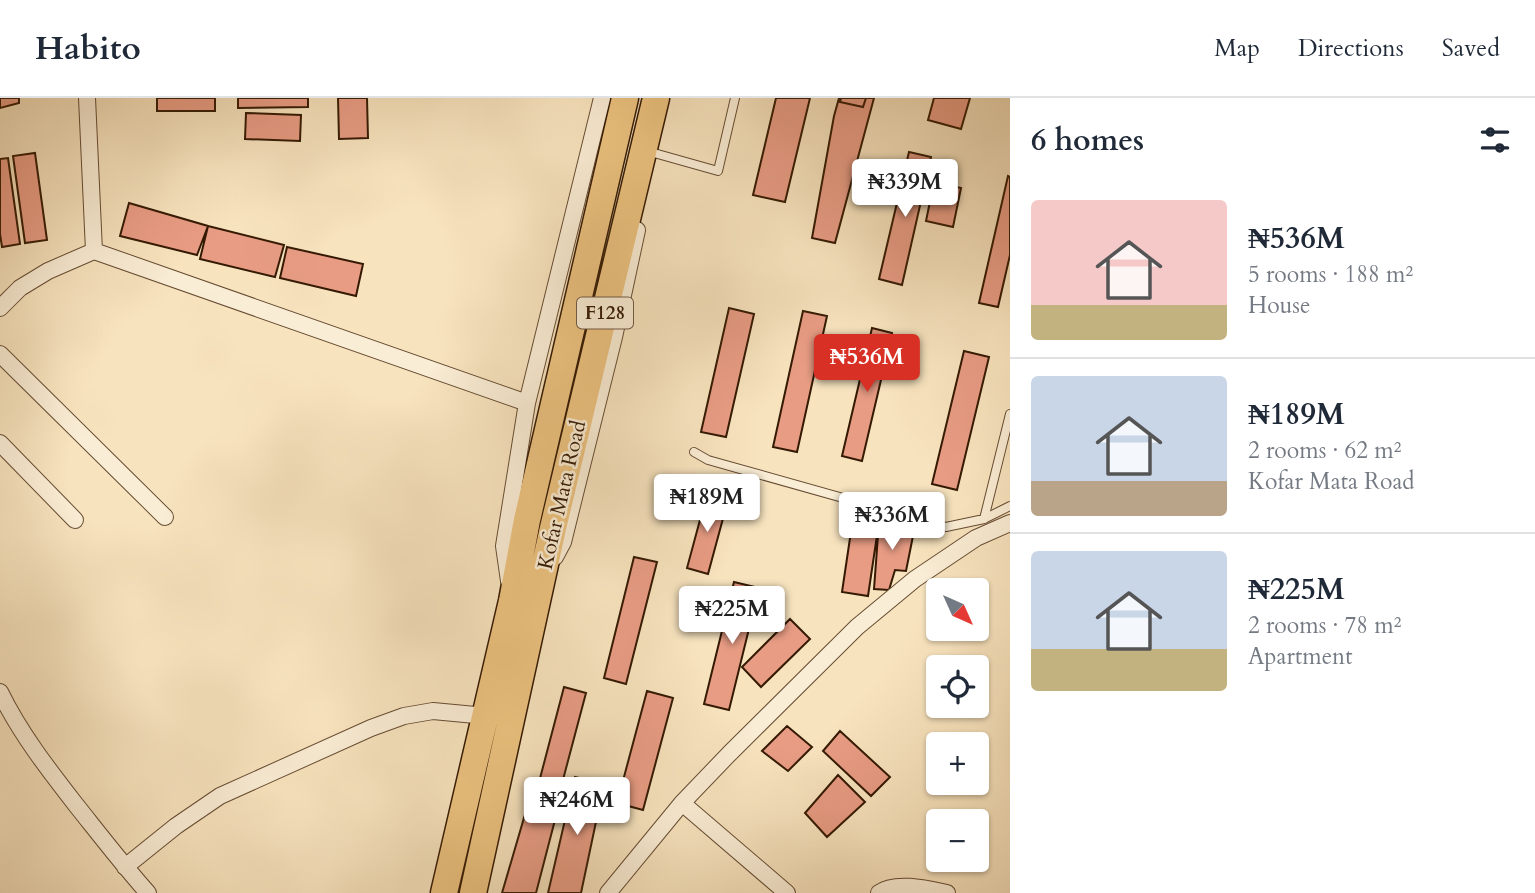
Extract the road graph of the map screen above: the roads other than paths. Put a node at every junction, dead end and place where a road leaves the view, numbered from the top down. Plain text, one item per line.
1 (87, 98) edge
2 (602, 98) edge
3 (625, 98) edge
4 (656, 98) edge
5 (668, 98) edge
6 (735, 98) edge
7 (654, 153) junction
8 (94, 251) junction
9 (0, 308) edge
10 (0, 354) edge
11 (527, 403) junction
12 (1010, 414) edge
13 (0, 443) edge
14 (694, 452) dead end
15 (1010, 506) edge
16 (165, 517) dead end
17 (984, 519) junction
18 (75, 520) dead end
19 (1010, 523) edge
20 (540, 588) junction
21 (512, 601) junction
22 (0, 692) edge
23 (486, 716) junction
24 (682, 803) junction
25 (455, 847) junction
26 (482, 855) junction
27 (125, 867) junction
28 (148, 893) edge
29 (444, 893) edge
30 (473, 893) edge
31 (608, 893) edge
32 (786, 893) edge
33 (879, 893) edge
34 (947, 893) edge

1 - 8 street
2 - 11 street
3 - 21 main road, Kofar Mata Road / F128
4 - 20 main road, Kofar Mata Road / F128
5 - 7 street
6 - 7 lane
7 - 20 street
8 - 9 street
8 - 11 street
10 - 16 street
11 - 21 street
12 - 17 lane
13 - 18 street
14 - 17 lane
15 - 17 lane
19 - 24 street
20 - 26 main road, Kofar Mata Road / F128
21 - 23 main road, Kofar Mata Road / F128
22 - 27 street
23 - 25 main road, Kofar Mata Road / F128
23 - 27 street
24 - 31 street
24 - 32 street
25 - 26 main road
25 - 29 main road, Kofar Mata Road / F128
26 - 30 main road, Kofar Mata Road / F128
27 - 28 street
33 - 34 street

